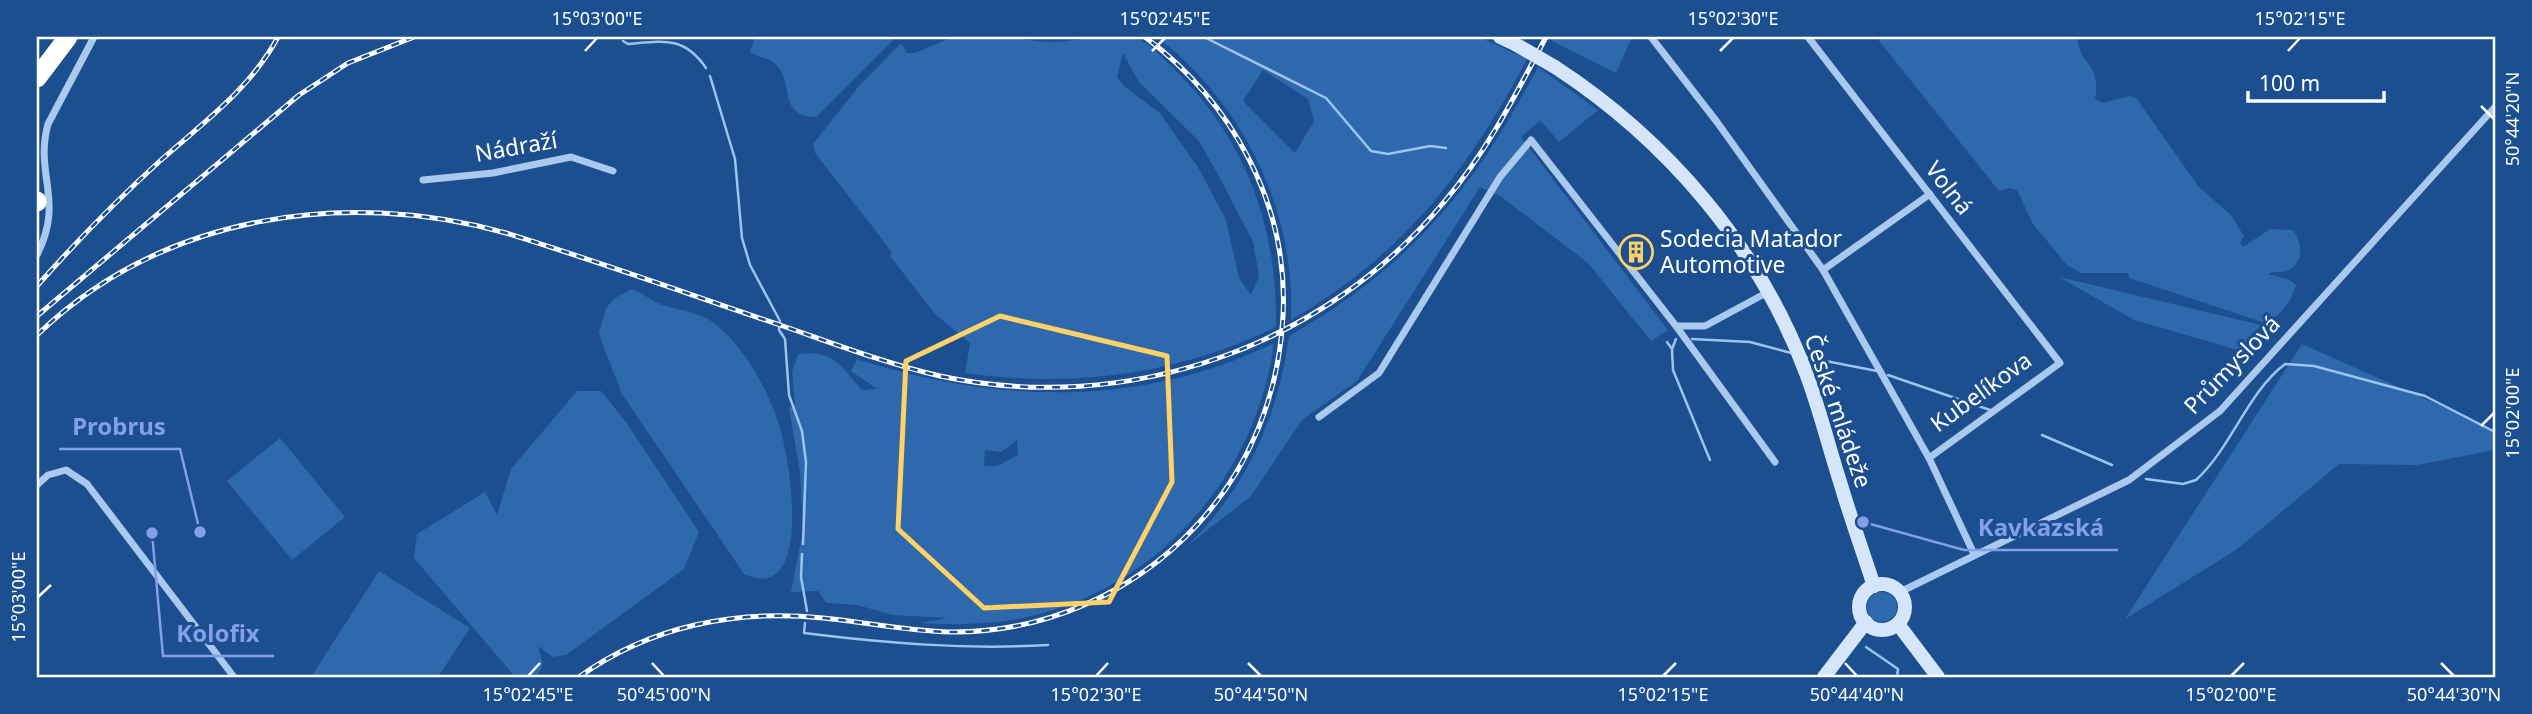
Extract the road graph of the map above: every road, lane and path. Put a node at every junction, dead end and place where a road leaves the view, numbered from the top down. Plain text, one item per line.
1 (52, 37) edge
2 (68, 37) edge
3 (94, 37) edge
4 (1500, 37) edge
5 (1651, 37) edge
6 (1808, 37) edge
7 (37, 56) edge
8 (37, 78) edge
9 (2495, 107) edge
10 (613, 172) dead end
11 (423, 180) dead end
12 (1930, 194) junction
13 (37, 255) edge
14 (1823, 270) junction
15 (1768, 292) junction
16 (1676, 326) junction
17 (2060, 363) joint
18 (1319, 416) dead end
19 (1929, 458) junction
20 (1775, 463) dead end
21 (37, 485) edge
22 (1974, 554) junction
23 (1874, 586) junction
24 (1900, 592) junction
25 (1866, 622) junction
26 (1898, 624) junction
27 (234, 677) edge
28 (1824, 677) edge
29 (1938, 677) edge

1 - 7 highway
2 - 8 highway
3 - 13 street
4 - 15 street, České mládeže, bridge
5 - 14 street
6 - 12 street, Volná
9 - 22 street, Průmyslová
10 - 11 street, Nádraží
12 - 14 street
12 - 17 street, Volná
14 - 19 street
15 - 16 street
15 - 23 street, České mládeže
16 - 18 street
16 - 20 street
17 - 19 street, Kubelíkova
19 - 22 street
21 - 27 street
22 - 24 street, Průmyslová
23 - 24 street
23 - 25 street
24 - 26 street
25 - 26 street
25 - 28 street
26 - 29 street

